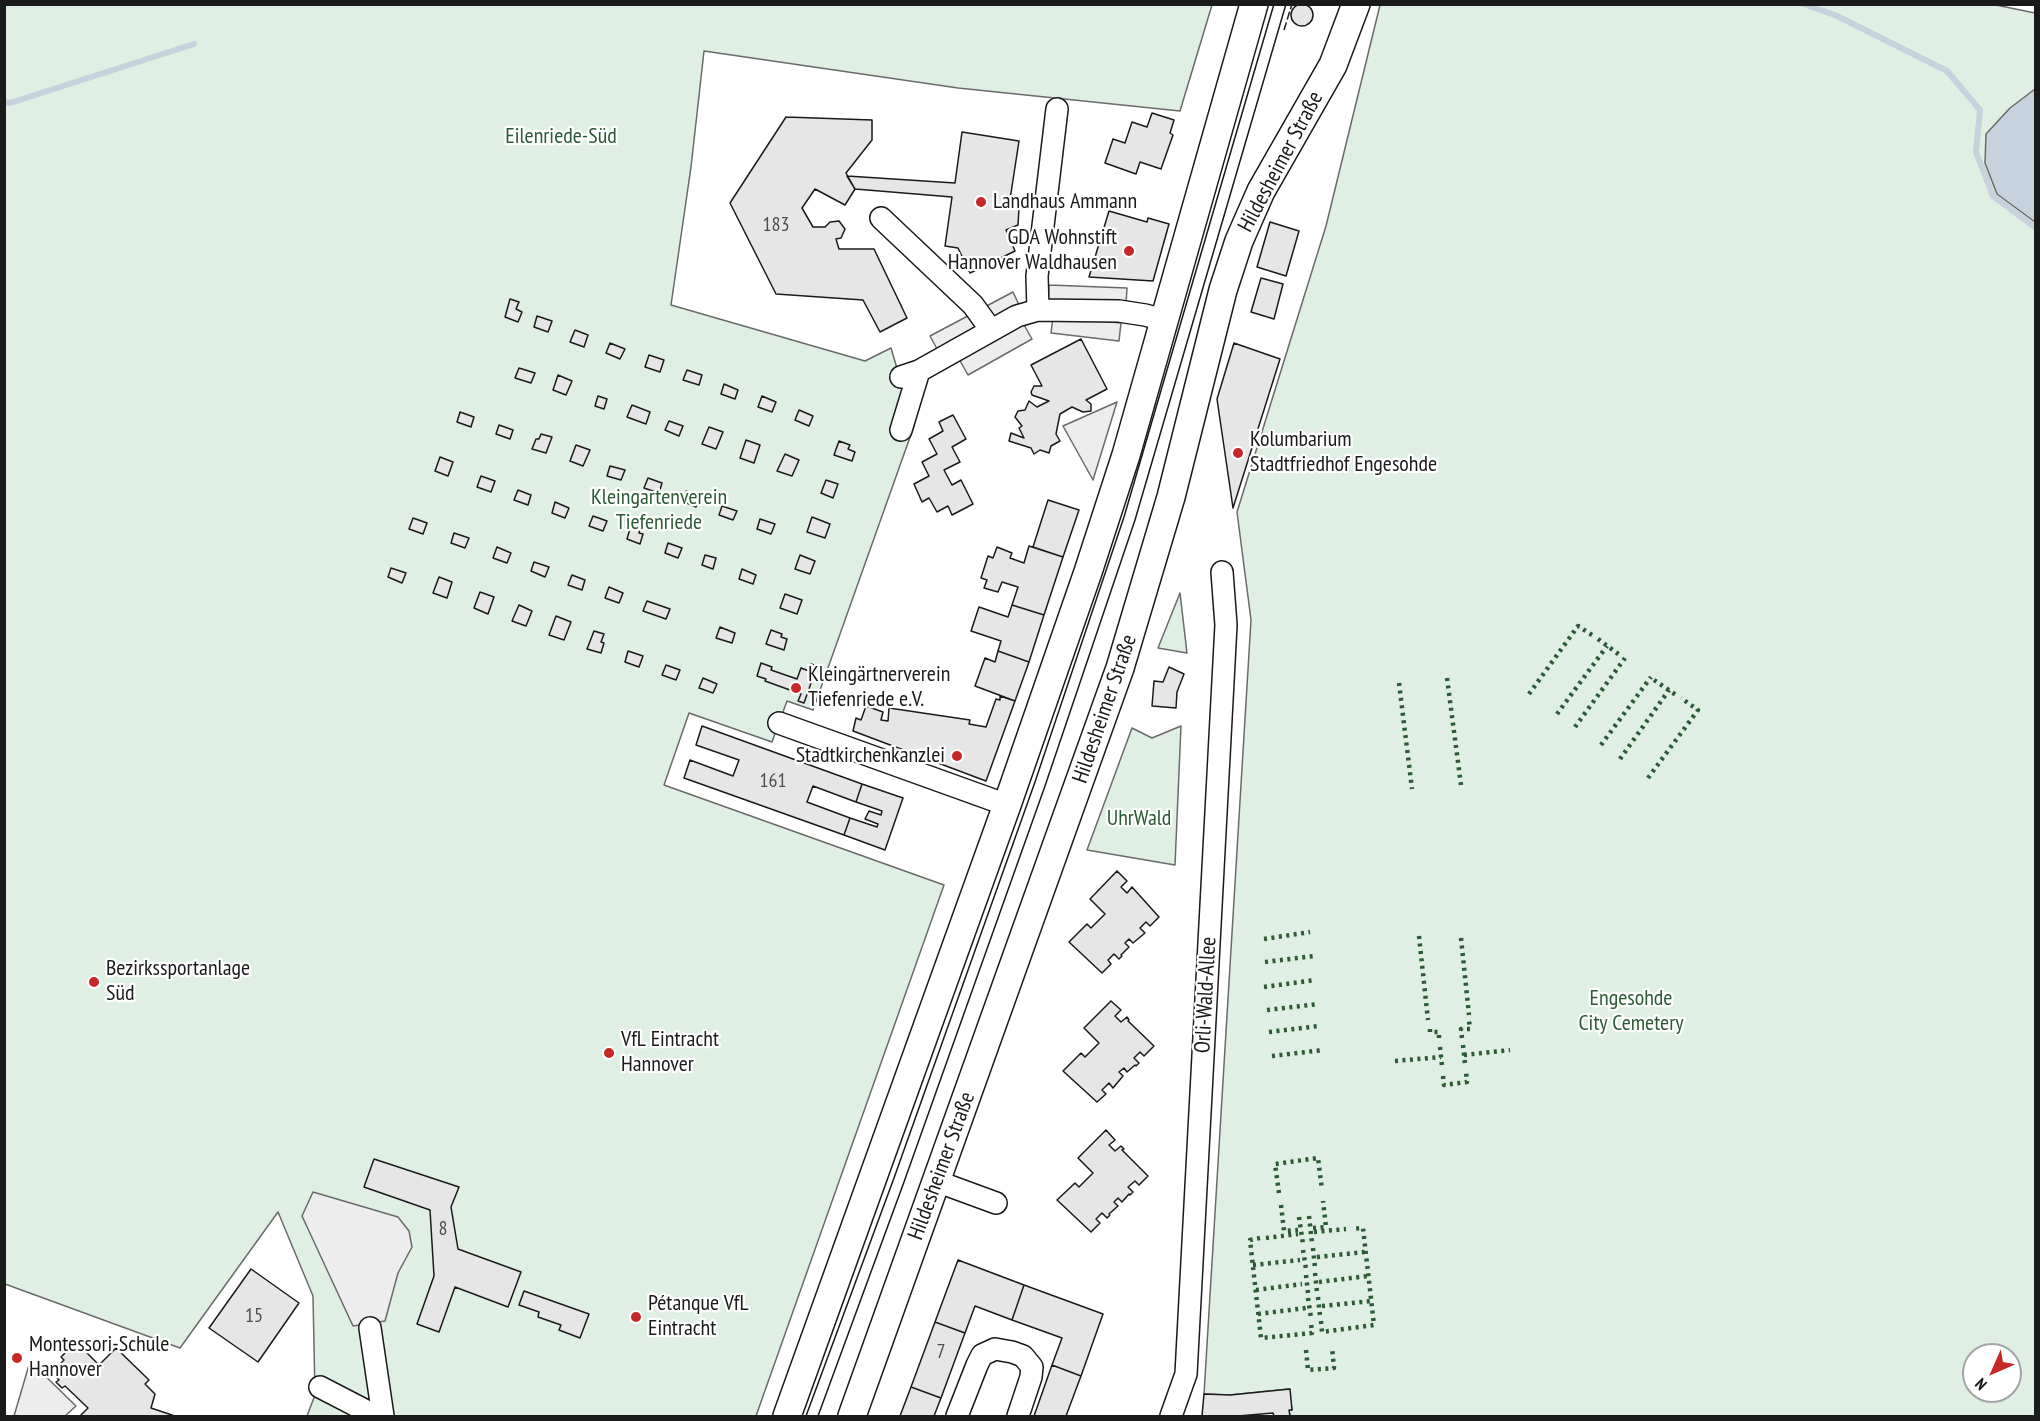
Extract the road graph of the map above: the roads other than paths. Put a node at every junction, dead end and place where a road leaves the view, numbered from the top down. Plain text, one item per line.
1 (1254, 4) edge
2 (1356, 4) edge
3 (1057, 109) dead end
4 (881, 219) dead end
5 (1038, 310) junction
6 (1164, 320) junction
7 (991, 330) junction
8 (901, 430) dead end
9 (1222, 572) dead end
10 (779, 723) dead end
11 (1007, 805) junction
12 (936, 1181) junction
13 (996, 1203) dead end
14 (370, 1328) dead end
15 (320, 1387) dead end
16 (376, 1416) edge
17 (383, 1416) edge
18 (787, 1416) edge
19 (852, 1416) edge
20 (957, 1416) edge
21 (1018, 1416) edge
22 (1171, 1416) edge

1 - 6 main road
2 - 12 main road, Hildesheimer Straße
3 - 5 street
4 - 7 street
5 - 6 street
5 - 7 street
6 - 11 main road
7 - 8 street
9 - 22 street, Orli-Wald-Allee
10 - 11 street
11 - 18 main road
12 - 13 street
12 - 19 main road, Hildesheimer Straße
14 - 17 street
15 - 16 street
20 - 21 street

